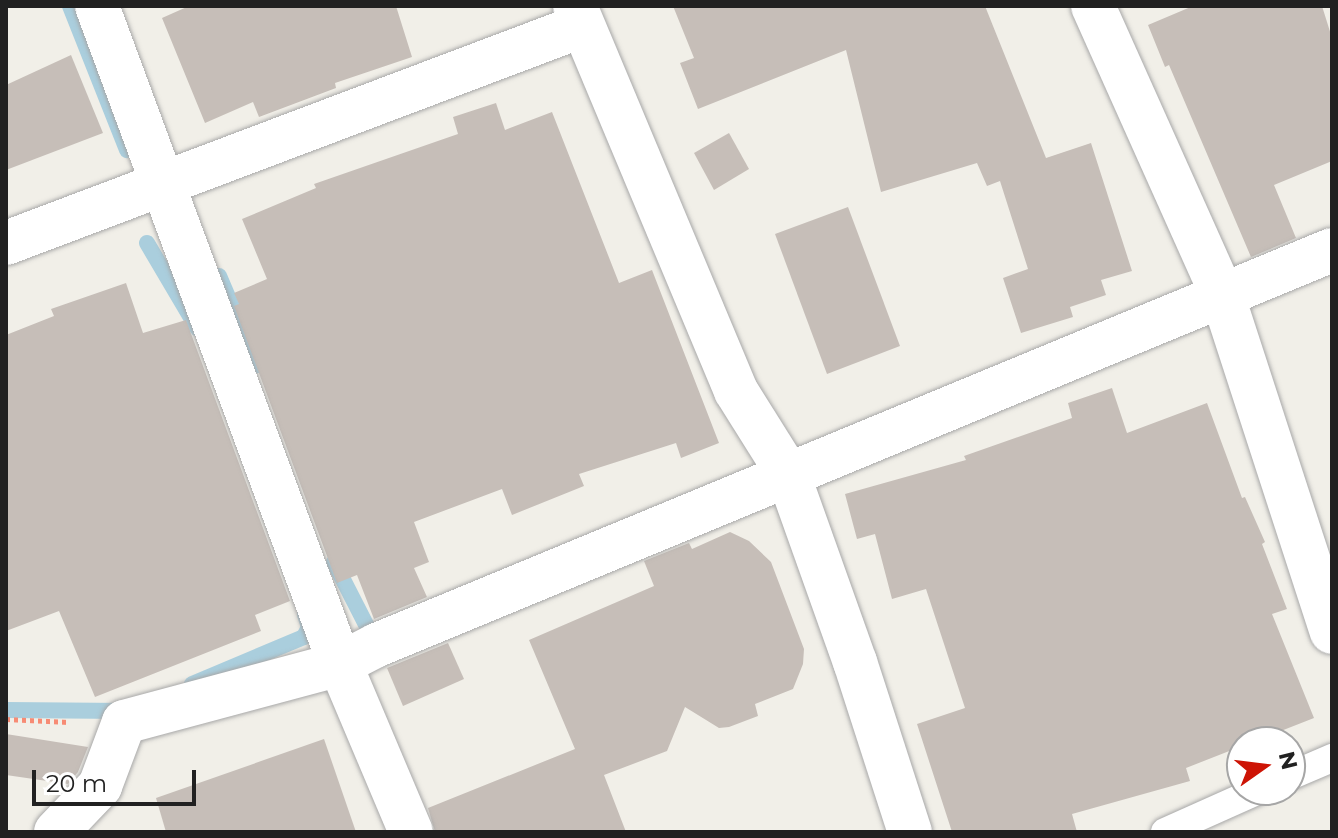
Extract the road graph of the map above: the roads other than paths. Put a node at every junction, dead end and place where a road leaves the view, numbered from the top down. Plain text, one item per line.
1 (97, 6) edge
2 (1093, 6) edge
3 (578, 16) edge
4 (163, 186) junction
5 (6, 243) edge
6 (1332, 250) edge
7 (1223, 297) junction
8 (788, 474) junction
9 (1332, 632) edge
10 (340, 664) junction
11 (1332, 758) edge
12 (1306, 769) edge
13 (1226, 805) edge
14 (56, 832) edge
15 (411, 832) edge
16 (910, 832) edge
17 (1165, 832) edge

1 - 4 street
2 - 7 street
3 - 4 street
3 - 8 street
4 - 5 street
4 - 10 street
6 - 7 street
7 - 8 street
7 - 9 street
8 - 10 street
8 - 16 street
10 - 14 street
10 - 15 street
11 - 12 lane
13 - 17 lane

